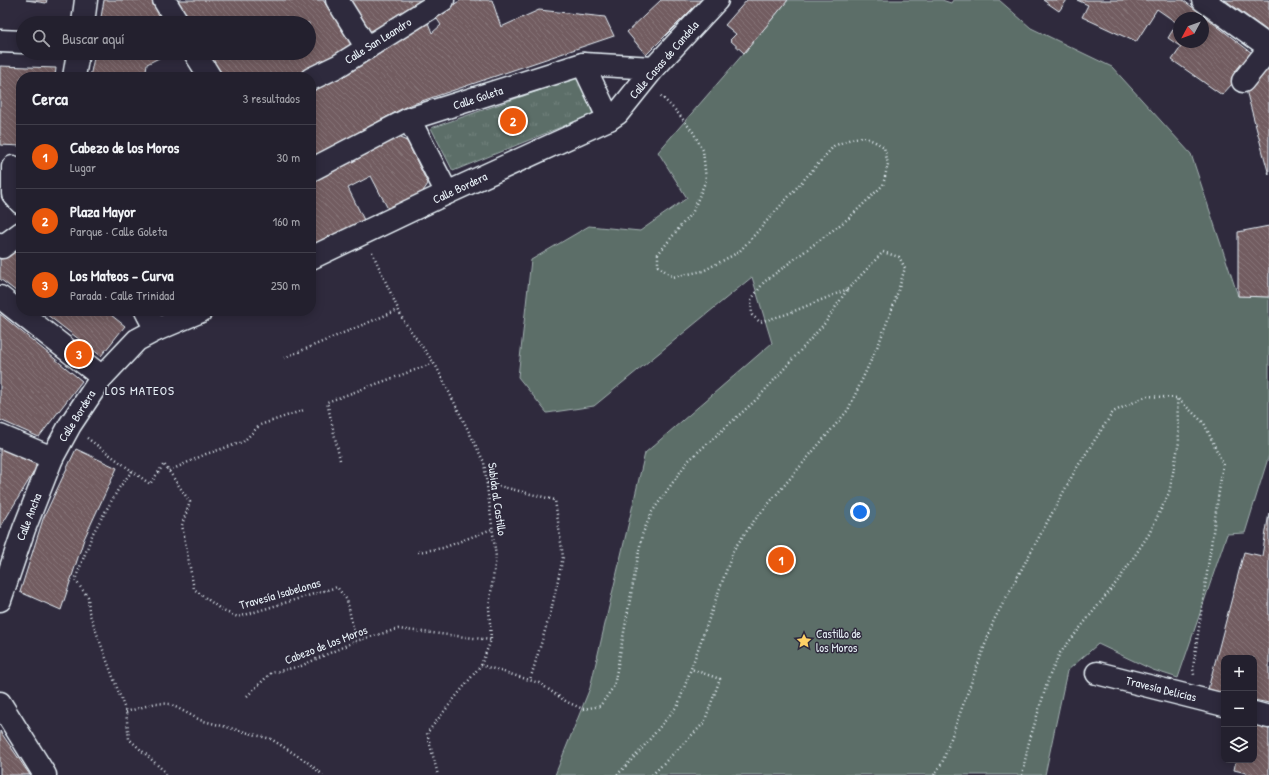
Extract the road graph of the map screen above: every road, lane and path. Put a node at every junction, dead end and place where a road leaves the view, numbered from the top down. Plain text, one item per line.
1 (86, 0) edge
2 (164, 0) edge
3 (337, 0) edge
4 (443, 0) edge
5 (717, 0) edge
6 (1203, 0) edge
7 (84, 16) edge
8 (174, 16) edge
9 (0, 41) edge
10 (16, 42) edge
11 (1268, 47) edge
12 (367, 48) junction
13 (77, 60) edge
14 (199, 60) edge
15 (583, 64) junction
16 (75, 72) edge
17 (207, 72) edge
18 (649, 75) junction
19 (316, 77) edge
20 (1243, 81) dead end
21 (409, 119) junction
22 (609, 119) junction
23 (11, 167) edge
24 (316, 167) edge
25 (446, 194) junction
26 (16, 197) edge
27 (363, 233) junction
28 (16, 236) edge
29 (0, 244) edge
30 (316, 256) edge
31 (848, 289) junction
32 (0, 297) edge
33 (16, 310) edge
34 (398, 310) junction
35 (24, 316) edge
36 (173, 316) edge
37 (151, 320) edge
38 (284, 358) dead end
39 (434, 363) junction
40 (102, 377) junction
41 (1177, 398) junction
42 (304, 410) dead end
43 (70, 425) junction
44 (0, 436) edge
45 (52, 458) junction
46 (340, 460) dead end
47 (169, 471) junction
48 (132, 472) junction
49 (487, 483) junction
50 (492, 529) junction
51 (418, 552) dead end
52 (0, 600) edge
53 (491, 640) junction
54 (356, 641) junction
55 (481, 665) junction
56 (691, 669) junction
57 (1097, 673) dead end
58 (530, 680) junction
59 (248, 696) dead end
60 (1199, 699) junction
61 (0, 703) edge
62 (1221, 705) edge
63 (126, 712) junction
64 (1257, 714) edge
65 (1269, 717) edge
66 (45, 775) edge
67 (166, 775) edge
68 (323, 775) edge
69 (438, 775) edge
70 (617, 775) edge
71 (652, 775) edge
72 (934, 775) edge
73 (1022, 775) edge

1 - 7 street
2 - 8 street
3 - 12 street
4 - 12 street, Calle San Leandro
5 - 18 street, Calle Casas de Candela
6 - 11 street
9 - 10 street
11 - 20 street
12 - 19 street, Calle San Leandro
13 - 16 street
14 - 17 street
15 - 18 street, Calle Goleta
15 - 21 street, Calle Goleta
15 - 22 street
18 - 22 street, Calle Casas de Candela
18 - 31 path
21 - 24 street, Calle Goleta
21 - 25 street
22 - 25 street, Calle Bordera
23 - 26 street
25 - 27 street, Calle Bordera
27 - 30 street, Calle Bordera
27 - 34 path, Subida al Castillo
28 - 29 street
31 - 56 path
31 - 58 path
32 - 33 street
34 - 38 path
34 - 39 path, Subida al Castillo
35 - 40 street
36 - 37 street, Calle Bordera
37 - 40 street, Calle Bordera
39 - 46 path
39 - 49 path, Subida al Castillo
40 - 43 street, Calle Bordera
41 - 60 path
41 - 72 path
41 - 73 path
42 - 47 path
43 - 45 street, Calle Bordera
43 - 48 path
44 - 45 street
45 - 52 street, Calle Ancha
47 - 48 path
47 - 54 path, Travesía Isabelonas
48 - 63 path
49 - 50 path, Subida al Castillo
49 - 58 path
50 - 51 path
50 - 53 path, Subida al Castillo
53 - 54 path, Cabezo de los Moros
53 - 55 path, Subida al Castillo
54 - 59 path, Cabezo de los Moros
55 - 58 path
55 - 69 path, Subida al Castillo
56 - 70 path
56 - 71 path
57 - 60 street, Travesía Delicias
60 - 62 street, Travesía Delicias
61 - 66 street
63 - 67 path
63 - 68 path
64 - 65 street

